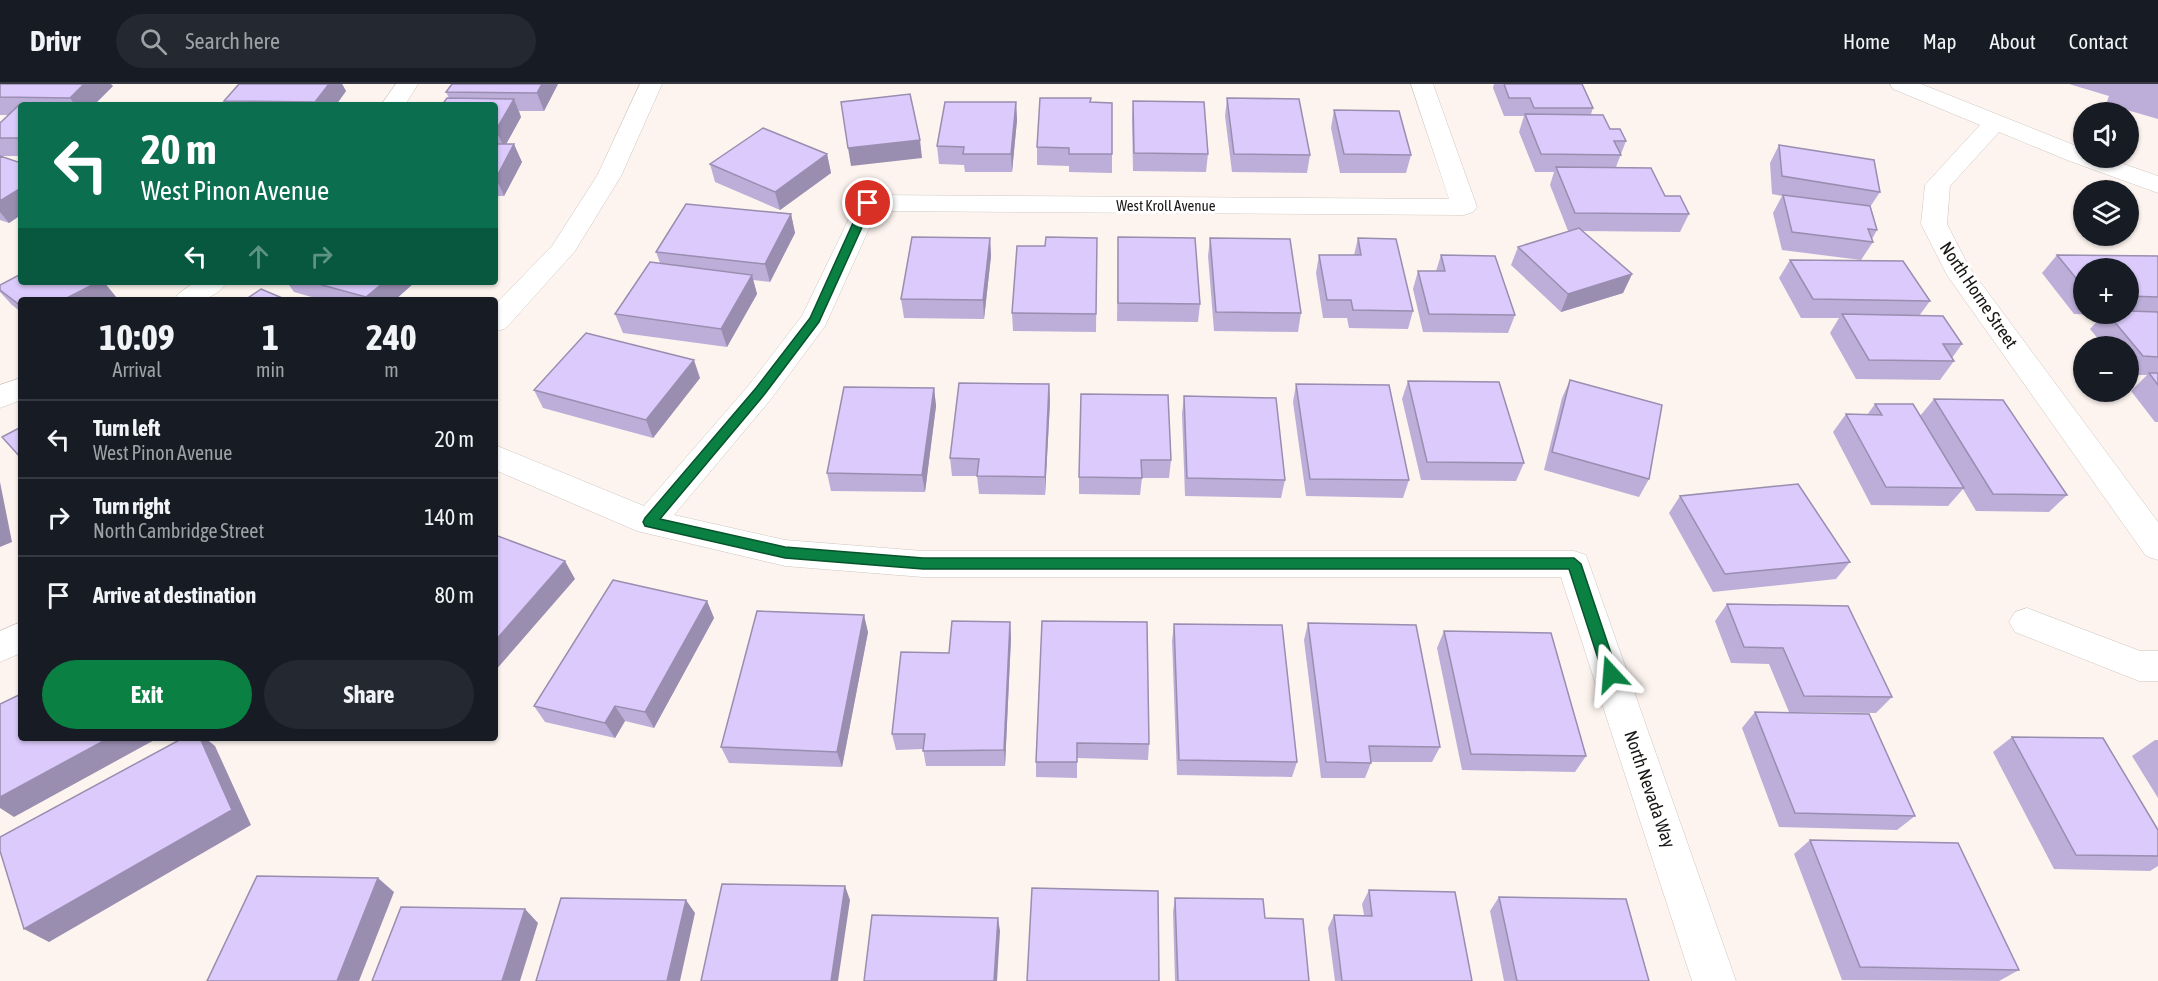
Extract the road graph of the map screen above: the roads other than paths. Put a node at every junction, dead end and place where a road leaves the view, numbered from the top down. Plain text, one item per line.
1 (407, 84) edge
2 (651, 84) edge
3 (1422, 84) edge
4 (1901, 84) edge
5 (395, 102) edge
6 (1995, 123) junction
7 (2158, 185) edge
8 (209, 285) edge
9 (192, 297) edge
10 (498, 319) edge
11 (18, 389) edge
12 (0, 398) edge
13 (498, 458) edge
14 (650, 522) junction
15 (2158, 547) edge
16 (2027, 622) dead end
17 (18, 638) edge
18 (0, 647) edge
19 (2158, 666) edge
20 (1714, 981) edge

1 - 5 street
2 - 10 street
3 - 14 street, West Kroll Avenue
4 - 6 street
6 - 7 street
6 - 15 street, North Horne Street
8 - 9 street
11 - 12 street
13 - 14 street
14 - 20 street, North Nevada Way
16 - 19 street
17 - 18 street

